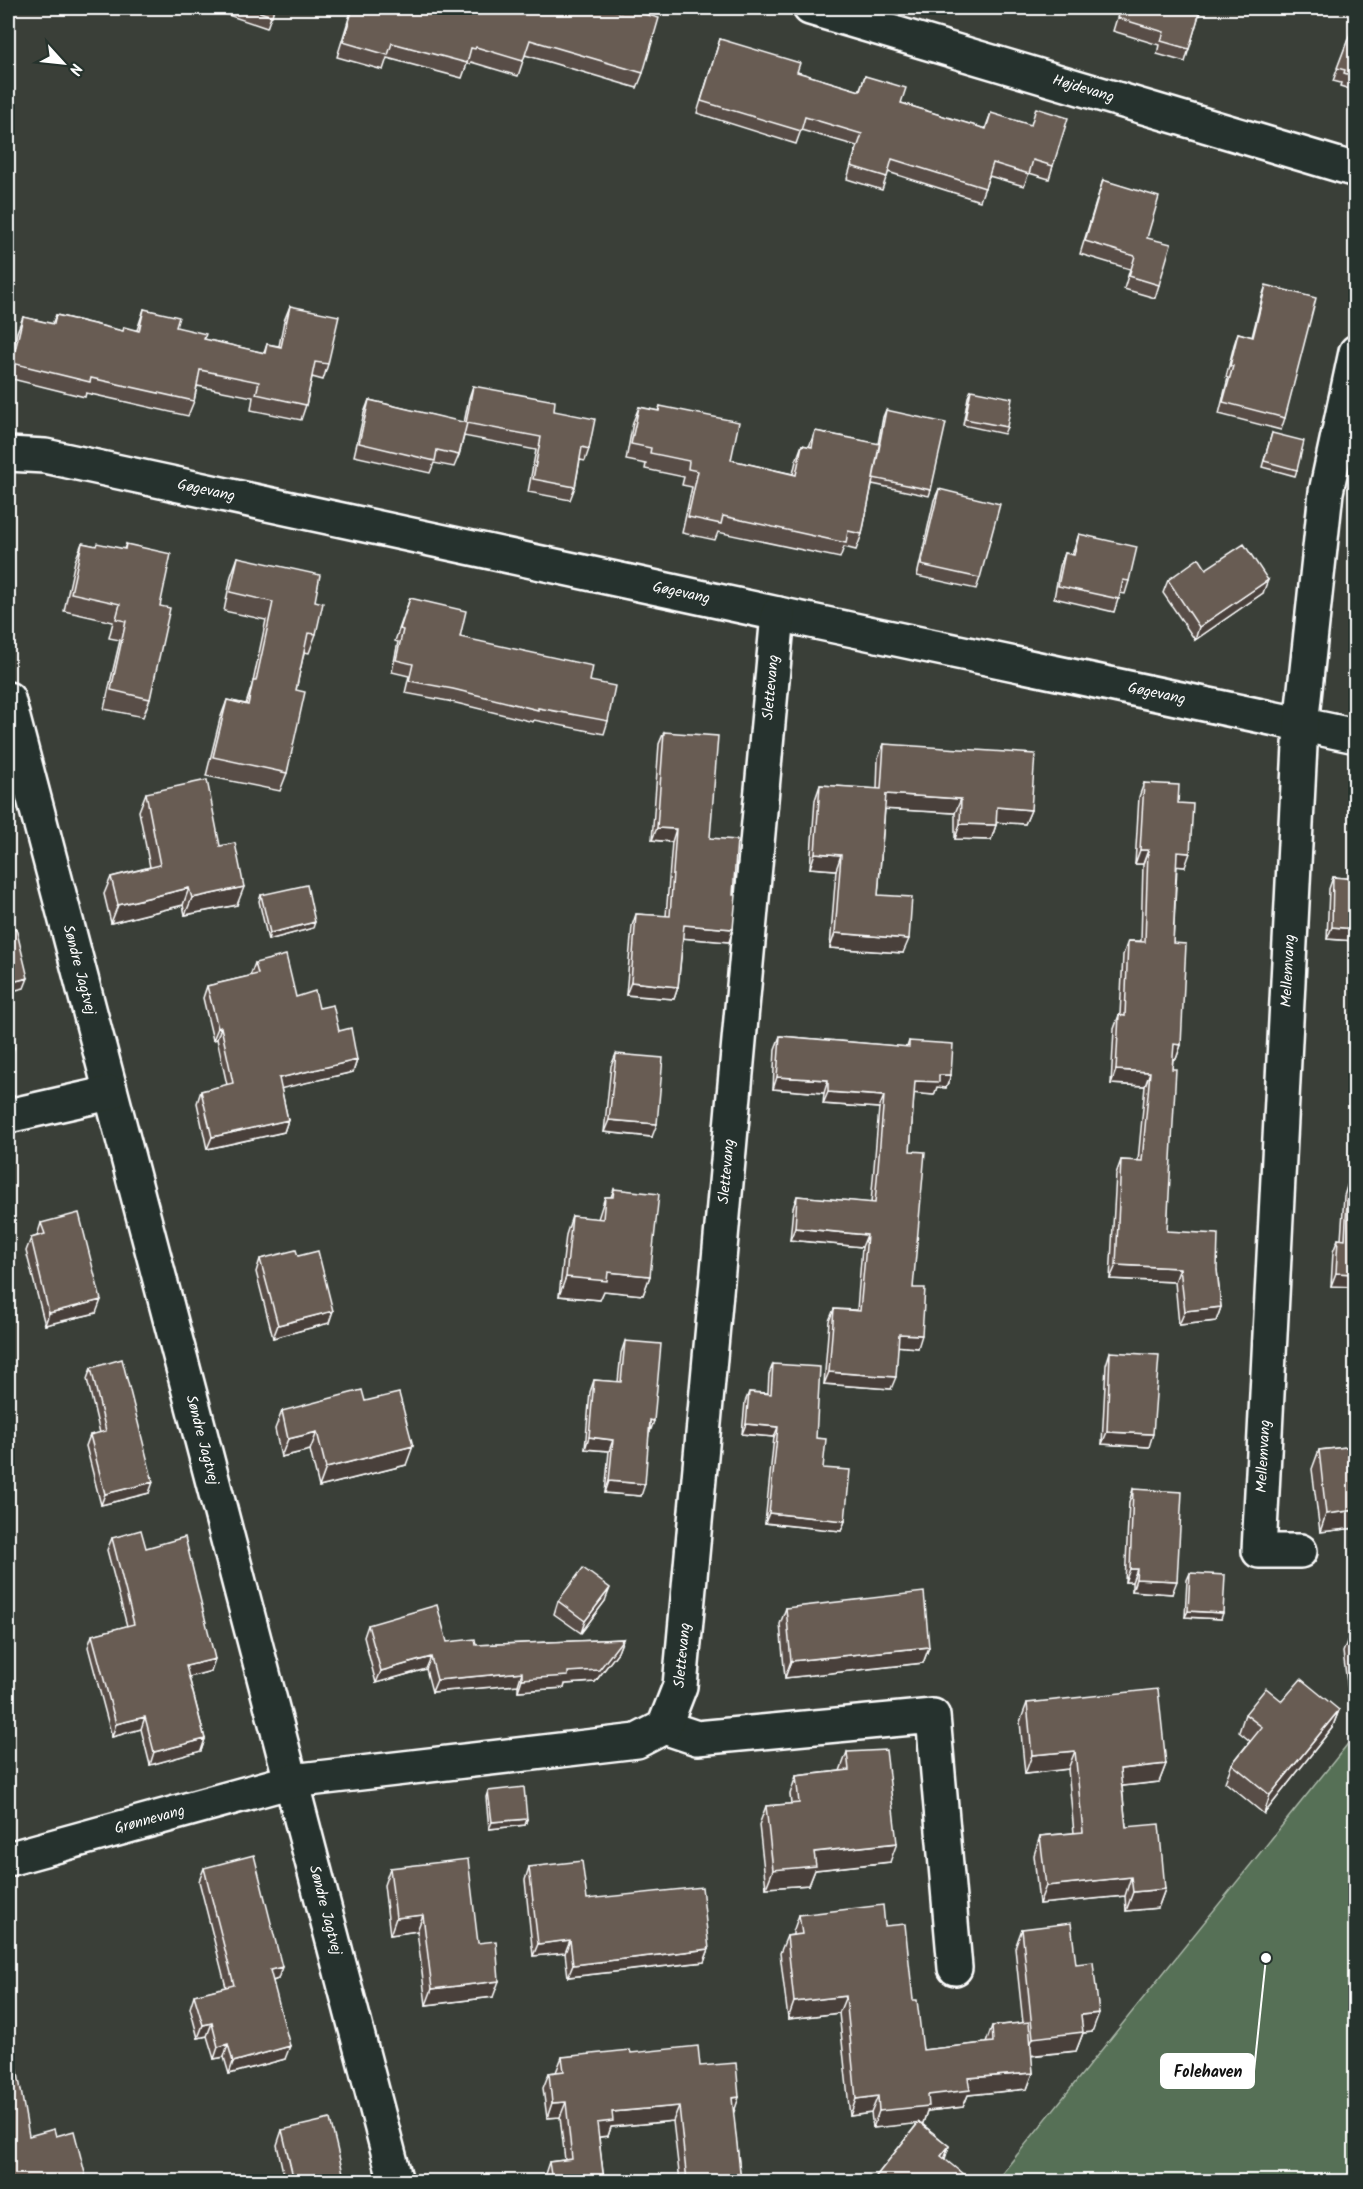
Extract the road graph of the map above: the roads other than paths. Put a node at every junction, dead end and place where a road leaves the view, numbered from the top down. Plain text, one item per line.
1 (810, 8) edge
2 (1356, 170) edge
3 (1356, 352) edge
4 (8, 454) edge
5 (778, 614) junction
6 (8, 699) edge
7 (1301, 726) junction
8 (1356, 736) edge
9 (110, 1093) junction
10 (8, 1116) edge
11 (1300, 1551) dead end
12 (664, 1727) junction
13 (291, 1781) junction
14 (8, 1859) edge
15 (955, 1968) dead end
16 (396, 2181) edge

1 - 2 street, Højdevang
3 - 7 street, Mellemvang
4 - 5 street, Gøgevang
5 - 7 street, Gøgevang
5 - 12 street, Slettevang
6 - 9 street, Søndre Jagtvej
7 - 8 street, Gøgevang
7 - 11 street, Mellemvang
9 - 10 street
9 - 13 street, Søndre Jagtvej
12 - 13 street
12 - 15 street
13 - 14 street, Grønnevang
13 - 16 street, Søndre Jagtvej

